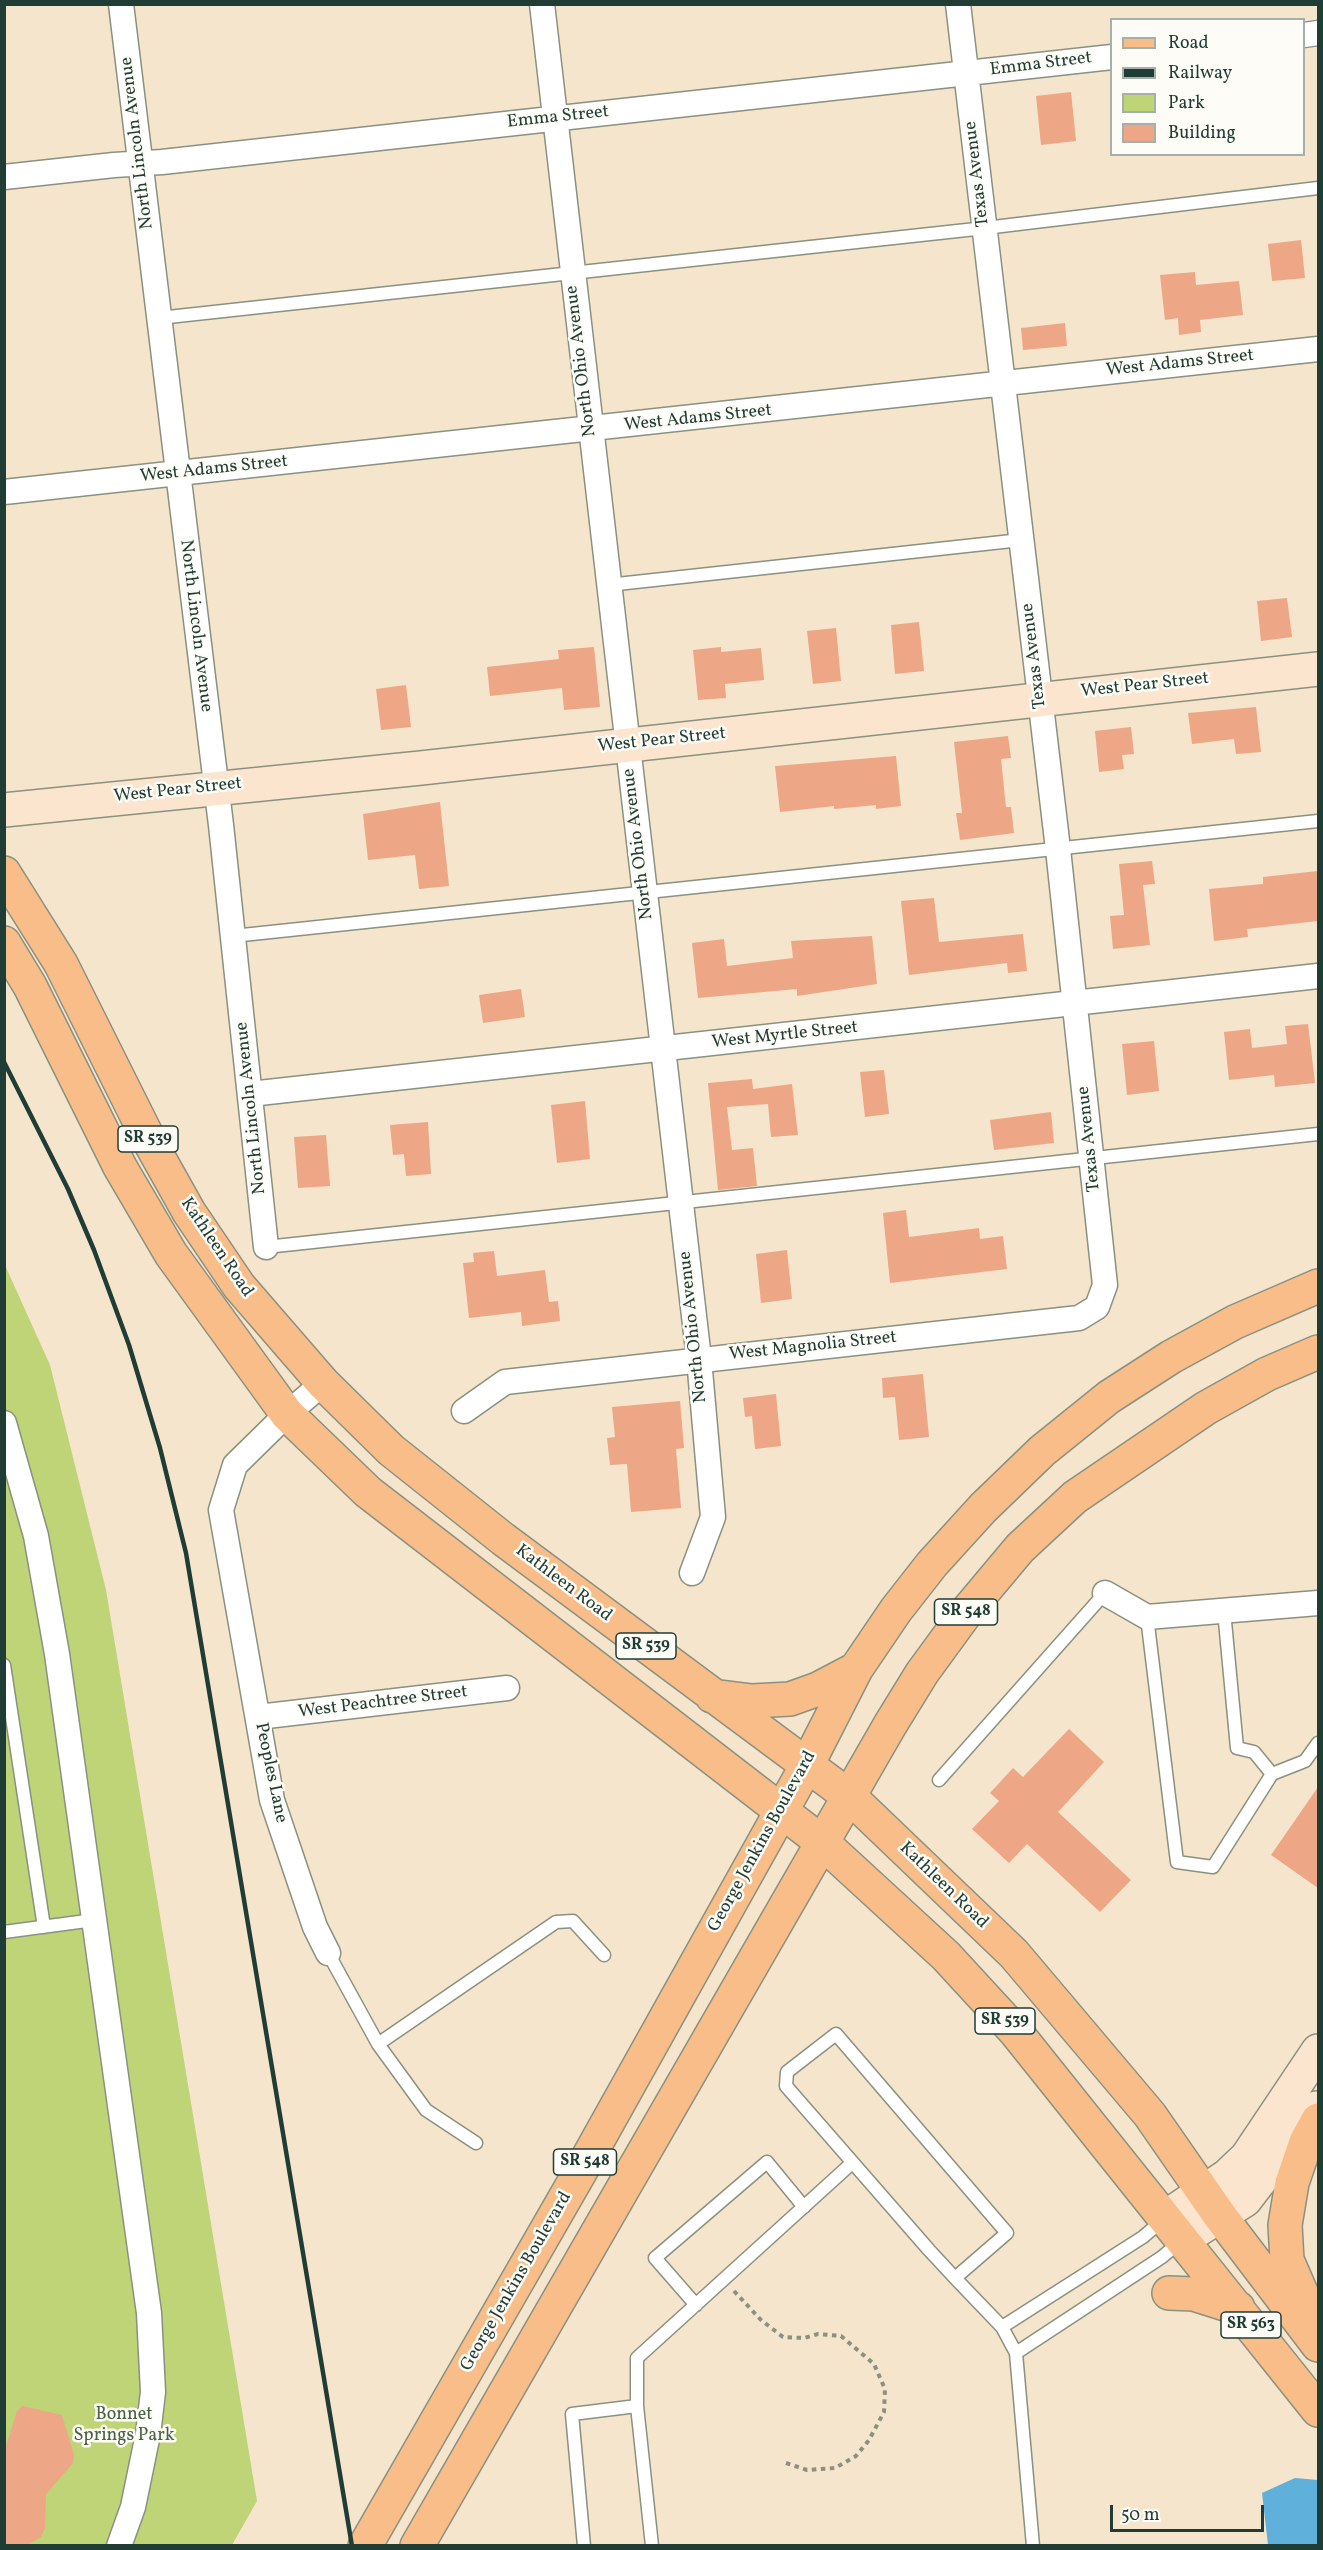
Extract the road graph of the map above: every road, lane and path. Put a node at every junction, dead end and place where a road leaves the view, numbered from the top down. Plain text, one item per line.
1 (121, 4) edge
2 (542, 4) edge
3 (958, 4) edge
4 (1110, 57) edge
5 (966, 74) junction
6 (554, 118) junction
7 (140, 164) junction
8 (4, 177) edge
9 (1318, 188) edge
10 (985, 228) junction
11 (572, 273) junction
12 (159, 318) junction
13 (1318, 349) edge
14 (1003, 384) junction
15 (590, 430) junction
16 (177, 474) junction
17 (4, 492) edge
18 (1021, 540) junction
19 (608, 585) junction
20 (1318, 669) edge
21 (1039, 698) junction
22 (627, 745) junction
23 (215, 787) junction
24 (4, 810) edge
25 (1318, 821) edge
26 (1058, 849) junction
27 (4, 873) edge
28 (645, 893) junction
29 (233, 936) junction
30 (4, 943) edge
31 (1318, 976) edge
32 (1075, 1004) junction
33 (664, 1049) junction
34 (250, 1094) junction
35 (1318, 1134) edge
36 (1092, 1159) junction
37 (681, 1204) junction
38 (266, 1247) joint
39 (1318, 1286) edge
40 (1097, 1307) joint
41 (1318, 1352) edge
42 (699, 1359) junction
43 (323, 1383) junction
44 (464, 1411) dead end
45 (287, 1414) junction
46 (4, 1423) edge
47 (692, 1573) dead end
48 (1105, 1593) joint
49 (1318, 1603) edge
50 (1224, 1611) junction
51 (1147, 1617) junction
52 (4, 1665) edge
53 (856, 1669) junction
54 (507, 1688) dead end
55 (712, 1696) junction
56 (258, 1717) junction
57 (1318, 1743) edge
58 (806, 1767) junction
59 (1272, 1774) junction
60 (939, 1780) dead end
61 (850, 1797) junction
62 (780, 1812) junction
63 (823, 1843) junction
64 (94, 1920) junction
65 (44, 1927) junction
66 (4, 1932) edge
67 (328, 1953) joint
68 (604, 1955) dead end
69 (378, 2044) junction
70 (1318, 2051) edge
71 (1318, 2104) edge
72 (1318, 2120) edge
73 (476, 2143) dead end
74 (852, 2163) junction
75 (1212, 2204) junction
76 (804, 2207) junction
77 (1175, 2228) junction
78 (955, 2278) junction
79 (723, 2280) junction
80 (1170, 2293) dead end
81 (696, 2305) junction
82 (1238, 2308) junction
83 (1002, 2327) junction
84 (1318, 2330) edge
85 (1318, 2345) edge
86 (1016, 2353) junction
87 (636, 2406) junction
88 (1318, 2410) edge
89 (786, 2463) dead end
90 (118, 2546) edge
91 (365, 2546) edge
92 (417, 2546) edge
93 (584, 2546) edge
94 (652, 2546) edge
95 (1033, 2546) edge

1 - 7 street, North Lincoln Avenue
2 - 6 street, North Ohio Avenue
3 - 5 street, Texas Avenue
4 - 5 street, Emma Street
5 - 6 street, Emma Street
5 - 10 street, Texas Avenue
6 - 7 street, Emma Street
6 - 11 street, North Ohio Avenue
7 - 8 street, Emma Street
7 - 12 street, North Lincoln Avenue
9 - 10 lane
10 - 11 lane
10 - 14 street, Texas Avenue
11 - 12 lane
11 - 15 street, North Ohio Avenue
12 - 16 street, North Lincoln Avenue
13 - 14 street, West Adams Street
14 - 15 street, West Adams Street
14 - 18 street, Texas Avenue
15 - 16 street, West Adams Street
15 - 19 street, North Ohio Avenue
16 - 17 street, West Adams Street
16 - 23 street, North Lincoln Avenue
18 - 19 lane
18 - 21 street, Texas Avenue
19 - 22 street, North Ohio Avenue
20 - 21 street, West Pear Street
21 - 22 street, West Pear Street
21 - 26 street, Texas Avenue
22 - 23 street, West Pear Street
22 - 28 street, North Ohio Avenue
23 - 24 street, West Pear Street
23 - 29 street, North Lincoln Avenue
25 - 26 lane
26 - 28 lane
26 - 32 street, Texas Avenue
27 - 43 main road, Kathleen Road / SR 539
28 - 29 lane
28 - 33 street, North Ohio Avenue
29 - 34 street, North Lincoln Avenue
30 - 45 main road, SR 539
31 - 32 street, West Myrtle Street
32 - 33 street, West Myrtle Street
32 - 36 street, Texas Avenue
33 - 34 street, West Myrtle Street
33 - 37 street, North Ohio Avenue
34 - 38 street, North Lincoln Avenue
35 - 36 lane
36 - 37 lane
36 - 40 street, Texas Avenue
37 - 38 lane
37 - 42 street, North Ohio Avenue
39 - 53 main road, George Jenkins Boulevard / SR 548
40 - 42 street, West Magnolia Street
41 - 61 main road, SR 548
42 - 44 street, West Magnolia Street
42 - 47 street, North Ohio Avenue
43 - 45 street, Peoples Lane
43 - 55 main road, Kathleen Road / SR 539
45 - 56 street, Peoples Lane
45 - 62 main road, SR 539
46 - 64 street
48 - 51 street
48 - 60 lane
49 - 50 street
50 - 51 street
50 - 59 lane
51 - 59 lane
52 - 65 lane
53 - 55 main road
53 - 58 main road, George Jenkins Boulevard / SR 548
54 - 56 street, West Peachtree Street
55 - 58 main road, Kathleen Road / SR 539
56 - 67 street, Peoples Lane
57 - 59 lane
58 - 61 main road, Kathleen Road / SR 539
58 - 62 main road, George Jenkins Boulevard / SR 548
61 - 63 main road, SR 548
61 - 75 main road, Kathleen Road / SR 539
62 - 63 main road, SR 539
62 - 91 main road, George Jenkins Boulevard / SR 548
63 - 77 main road, SR 539
63 - 92 main road, SR 548
64 - 65 lane
64 - 90 street
65 - 66 lane
67 - 69 lane, Peoples Lane
68 - 69 lane
69 - 73 lane, Peoples Lane
70 - 75 street
71 - 75 street
72 - 84 main road
74 - 76 lane
74 - 78 lane
74 - 78 lane
75 - 77 street
75 - 85 main road, SR 563
76 - 79 lane
76 - 81 lane
77 - 82 main road, SR 563
77 - 83 lane
77 - 86 lane
78 - 83 lane
79 - 81 lane
79 - 89 path
80 - 82 main road
81 - 87 lane
82 - 88 main road, SR 563
83 - 86 lane
86 - 95 lane
87 - 93 lane
87 - 94 lane

